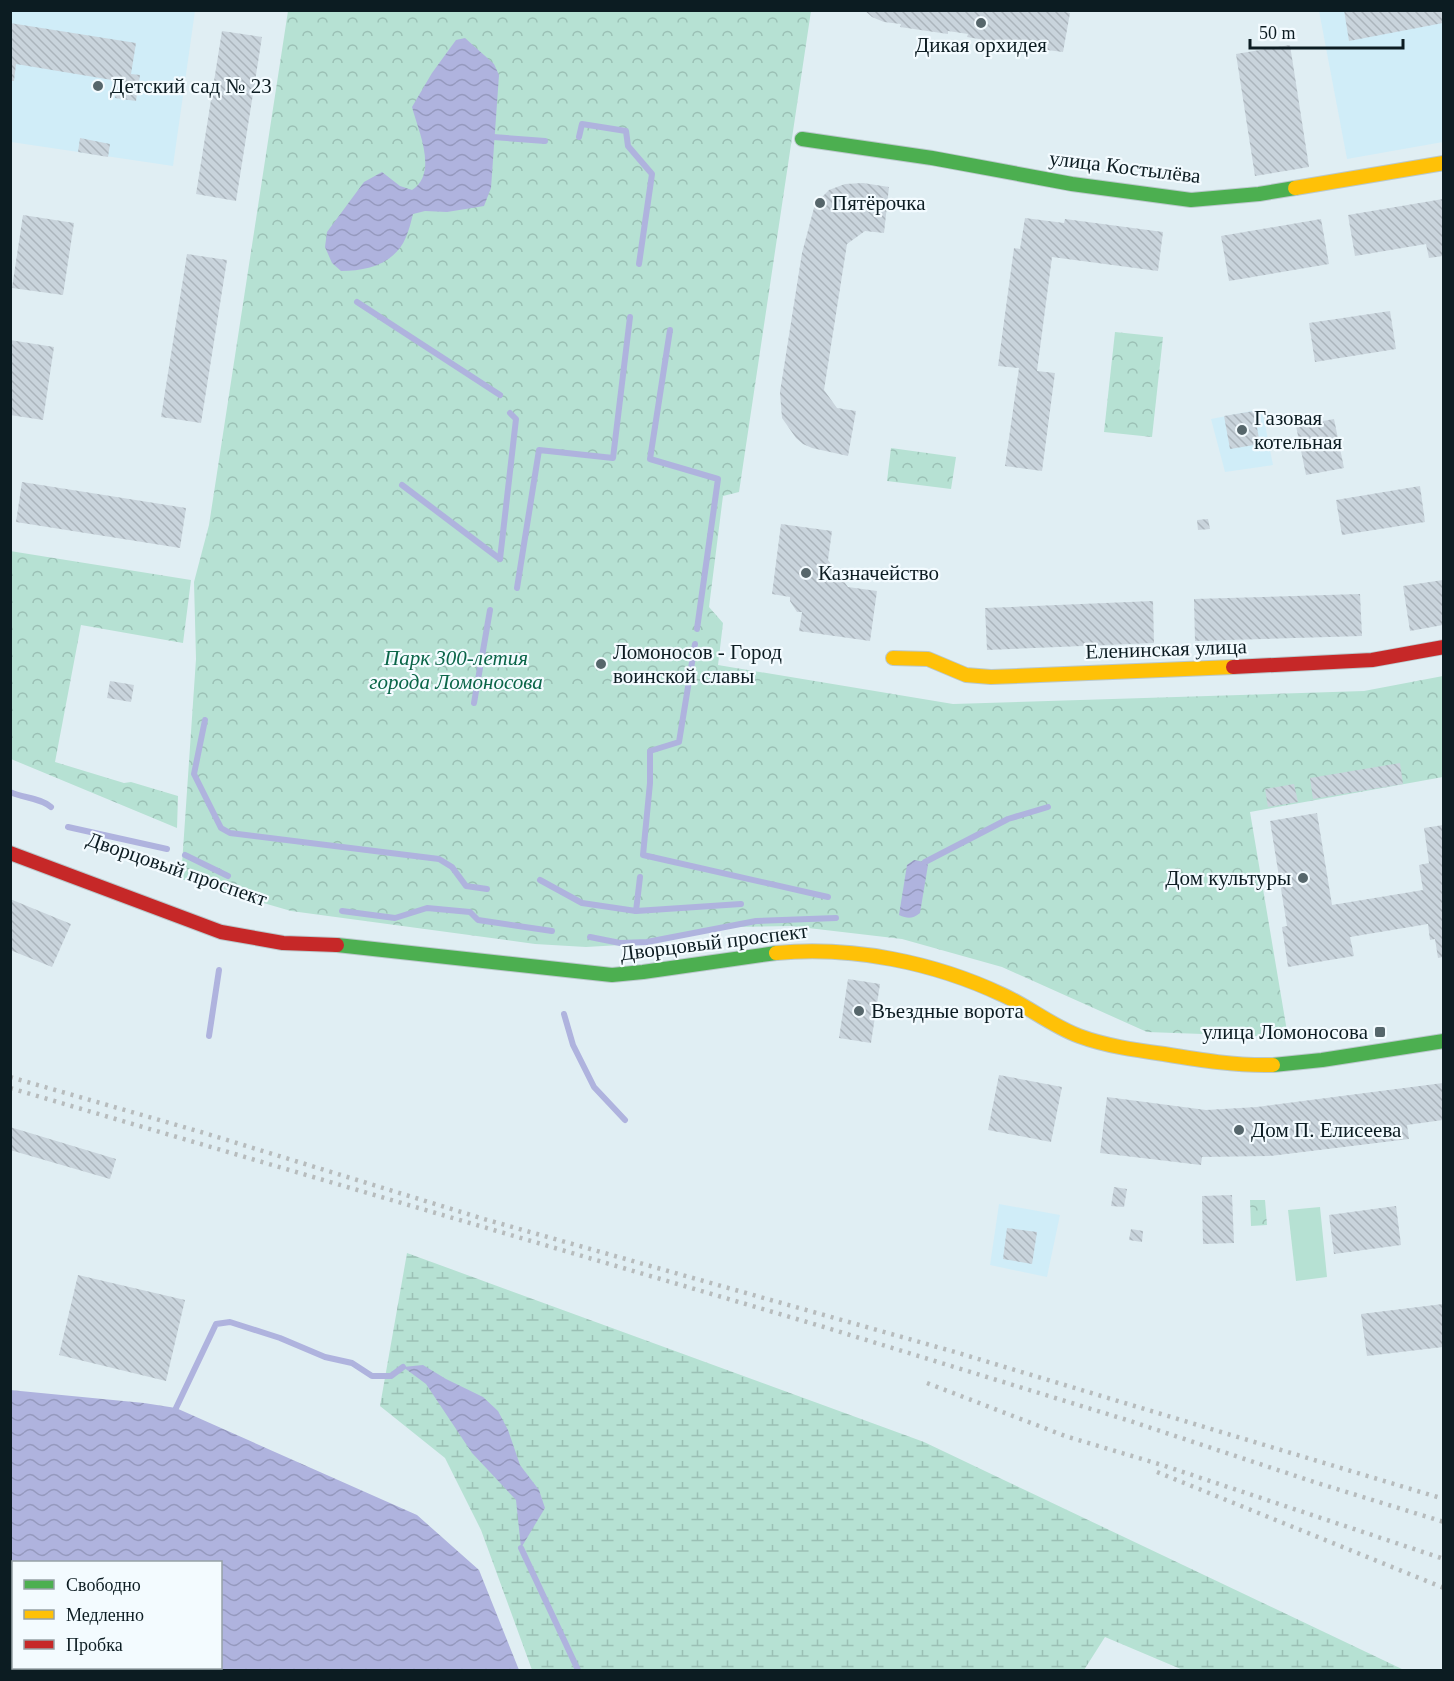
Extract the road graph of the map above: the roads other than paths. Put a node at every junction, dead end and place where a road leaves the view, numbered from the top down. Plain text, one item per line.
1 (802, 139) dead end
2 (1443, 163) edge
3 (1443, 647) edge
4 (893, 658) dead end
5 (10, 853) edge
6 (287, 930) dead end
7 (331, 944) junction
8 (1443, 1041) edge

1 - 2 main road, улица Костылёва
3 - 4 main road, Еленинская улица
5 - 7 main road, Дворцовый проспект
6 - 7 main road, Дворцовый проспект
7 - 8 main road, Дворцовый проспект

